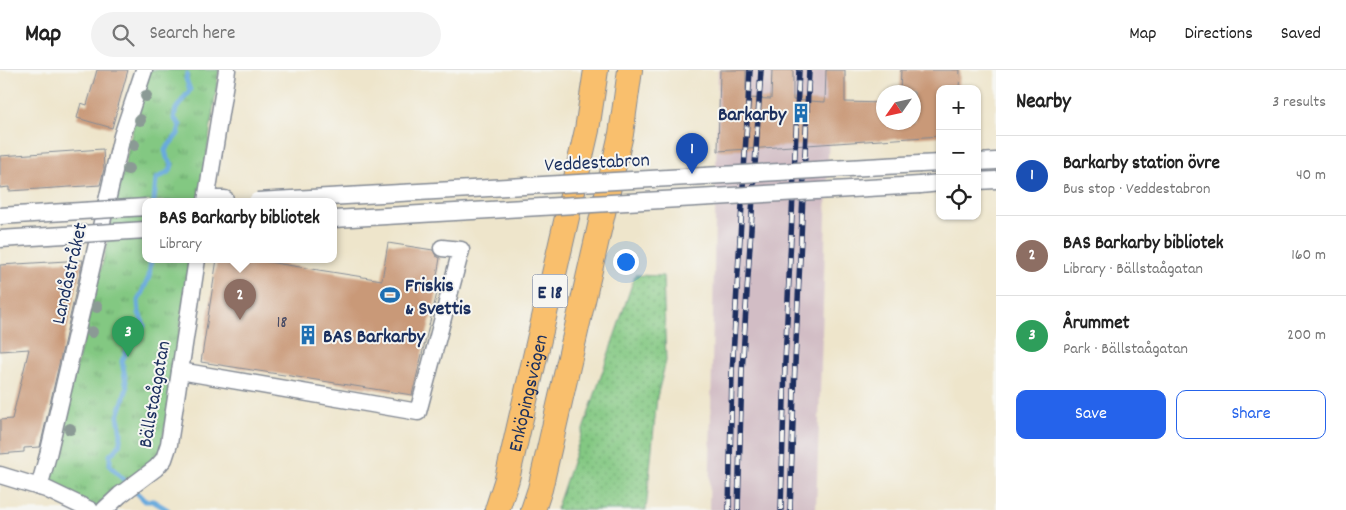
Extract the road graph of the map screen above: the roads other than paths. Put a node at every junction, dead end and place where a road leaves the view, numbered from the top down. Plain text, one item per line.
1 (144, 70) edge
2 (227, 70) edge
3 (596, 70) edge
4 (630, 70) edge
5 (996, 161) edge
6 (981, 162) edge
7 (936, 164) edge
8 (996, 180) edge
9 (981, 181) edge
10 (936, 183) edge
11 (207, 198) edge
12 (311, 198) edge
13 (142, 207) edge
14 (0, 216) edge
15 (337, 219) edge
16 (142, 230) edge
17 (0, 239) edge
18 (442, 248) dead end
19 (196, 263) edge
20 (180, 371) junction
21 (0, 475) edge
22 (38, 487) junction
23 (90, 510) edge
24 (104, 510) edge
25 (497, 510) edge
26 (534, 510) edge

1 - 22 street, Landåstråket
2 - 11 street
3 - 25 highway, Enköpingsvägen / E 18
4 - 26 highway, Enköpingsvägen / E 18
5 - 6 street
7 - 12 street, Veddestabron, bridge
8 - 9 street
10 - 15 street, bridge
13 - 14 street, bridge
16 - 17 street, bridge
18 - 20 street
19 - 20 street, Bällstaågatan
20 - 24 street, Bällstaågatan
21 - 22 street
22 - 23 street

